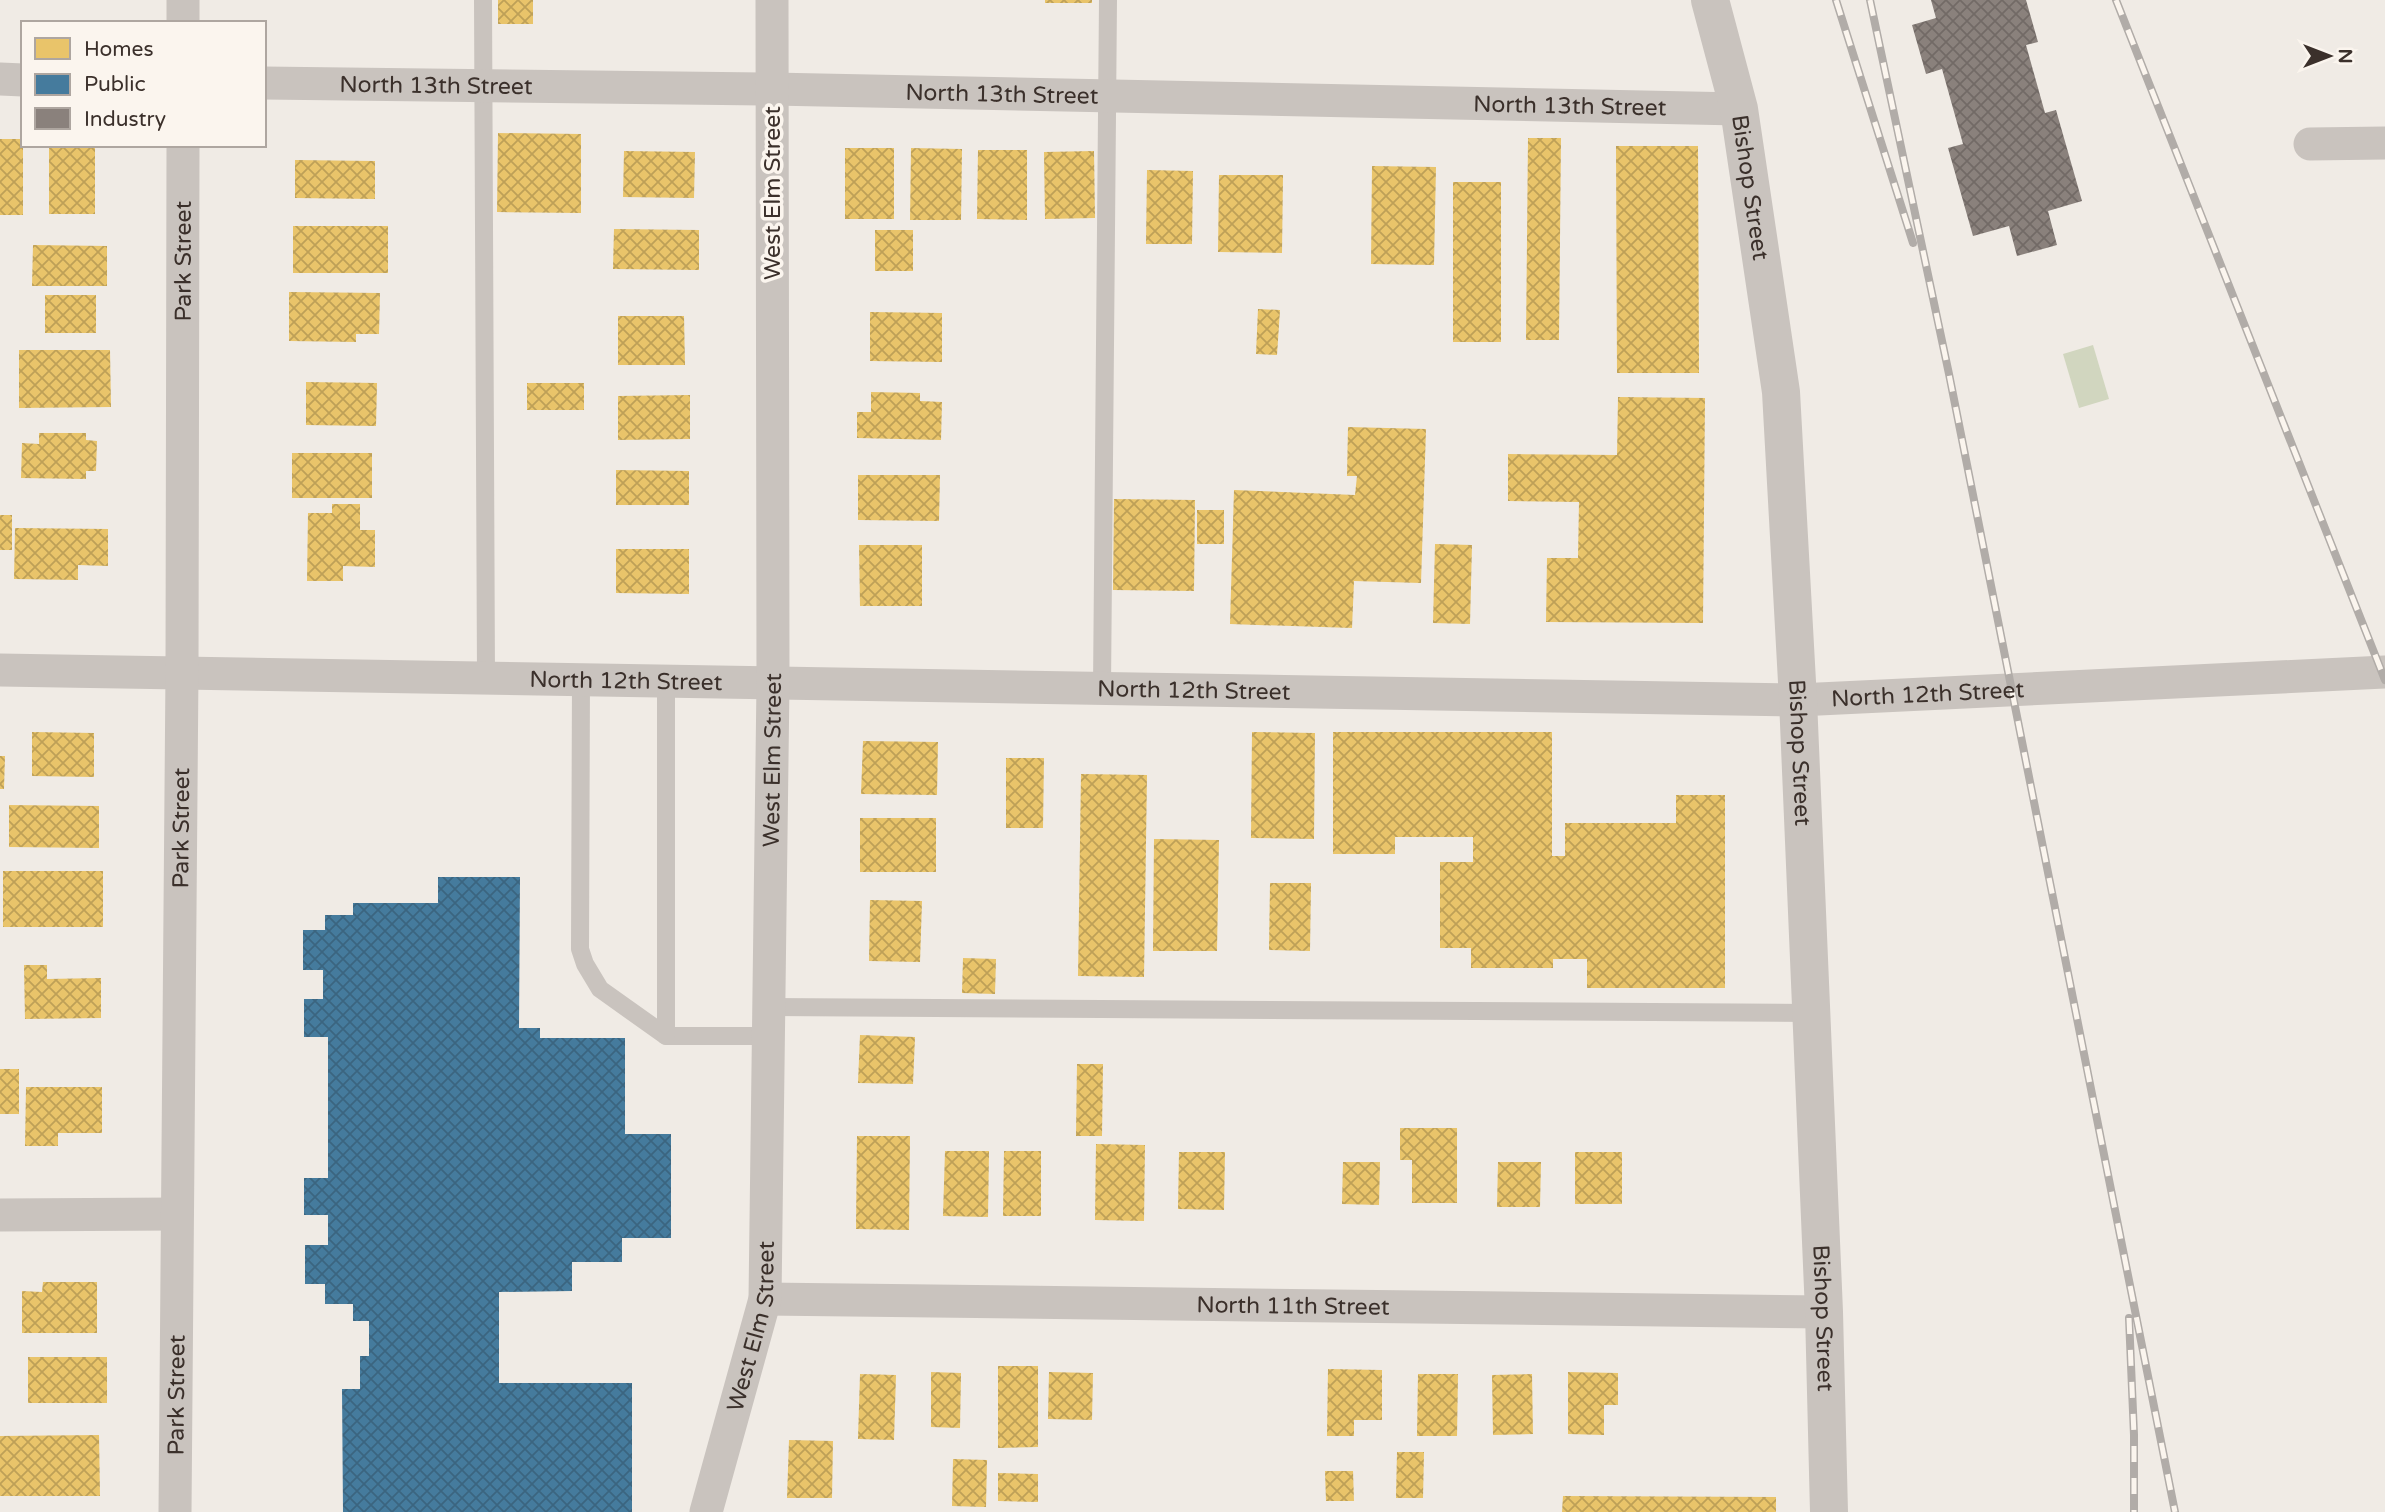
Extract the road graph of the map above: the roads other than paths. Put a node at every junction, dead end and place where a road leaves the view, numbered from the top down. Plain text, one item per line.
1 (183, 0) edge
2 (483, 0) edge
3 (772, 0) edge
4 (1108, 0) edge
5 (1710, 0) edge
6 (183, 21) edge
7 (0, 79) edge
8 (21, 80) edge
9 (266, 83) edge
10 (483, 85) junction
11 (772, 89) junction
12 (1106, 96) junction
13 (1739, 109) junction
14 (2385, 143) edge
15 (2310, 144) dead end
16 (183, 147) edge
17 (0, 670) edge
18 (182, 671) junction
19 (2385, 672) edge
20 (486, 677) junction
21 (582, 679) junction
22 (666, 681) junction
23 (773, 683) junction
24 (1102, 688) junction
25 (1798, 700) junction
26 (1811, 1013) junction
27 (769, 1022) junction
28 (666, 1036) junction
29 (177, 1214) junction
30 (0, 1215) edge
31 (765, 1299) junction
32 (1824, 1312) junction
33 (175, 1512) edge
34 (706, 1512) edge
35 (1829, 1512) edge

1 - 6 street
2 - 10 lane
3 - 11 street, West Elm Street
4 - 12 lane
5 - 13 street, Bishop Street
7 - 8 street
9 - 10 street, North 13th Street
10 - 11 street, North 13th Street
10 - 20 lane
11 - 12 street, North 13th Street
11 - 23 street, West Elm Street
12 - 13 street, North 13th Street
12 - 24 lane
13 - 25 street, Bishop Street
14 - 15 street
16 - 18 street, Park Street
17 - 18 street, North 12th Street
18 - 20 street, North 12th Street
18 - 29 street, Park Street
19 - 25 street, North 12th Street
20 - 21 street, North 12th Street
21 - 22 street, North 12th Street
21 - 28 lane
22 - 23 street, North 12th Street
22 - 28 lane
23 - 24 street, North 12th Street
23 - 27 street, West Elm Street
24 - 25 street, North 12th Street
25 - 26 street, Bishop Street
26 - 27 lane
26 - 32 street, Bishop Street
27 - 28 lane
27 - 31 street, West Elm Street
29 - 30 street
29 - 33 street, Park Street
31 - 32 street, North 11th Street
31 - 34 street, West Elm Street
32 - 35 street, Bishop Street

